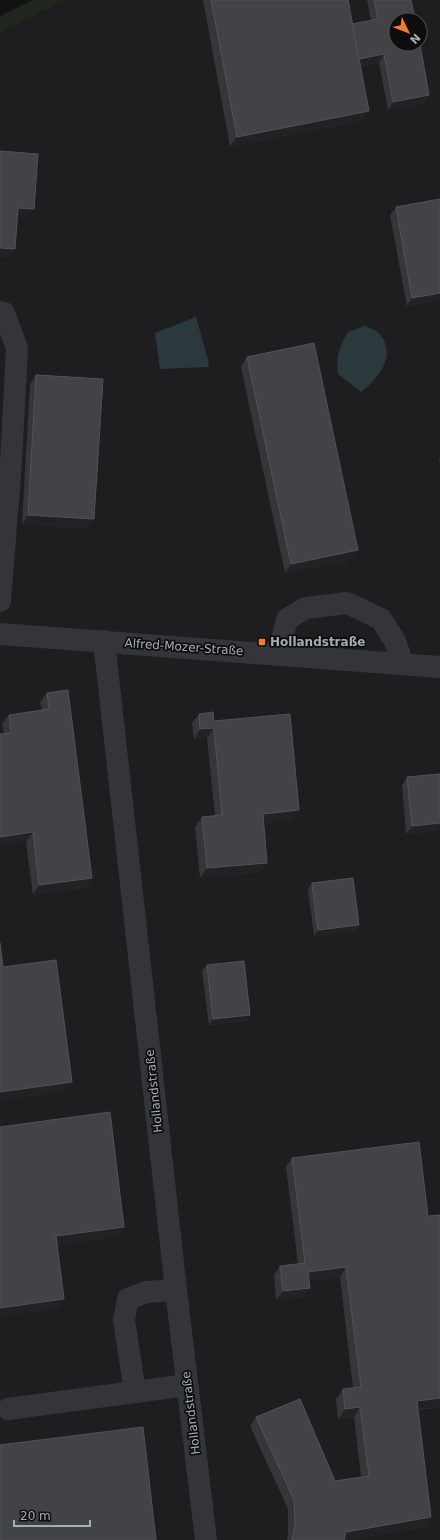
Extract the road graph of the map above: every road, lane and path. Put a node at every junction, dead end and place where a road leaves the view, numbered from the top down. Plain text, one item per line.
1 (0, 312) edge
2 (0, 601) edge
3 (0, 634) edge
4 (104, 641) junction
5 (278, 655) junction
6 (403, 664) junction
7 (440, 667) edge
8 (176, 1290) junction
9 (187, 1385) junction
10 (135, 1392) junction
11 (8, 1409) dead end
12 (206, 1540) edge

1 - 2 street
3 - 4 street, Alfred-Mozer-Straße
4 - 5 street, Alfred-Mozer-Straße
4 - 8 street, Hollandstraße
5 - 6 street, Alfred-Mozer-Straße
5 - 6 street
6 - 7 street, Alfred-Mozer-Straße
8 - 9 street, Hollandstraße
8 - 10 street
9 - 10 street
9 - 12 street, Hollandstraße
10 - 11 street

